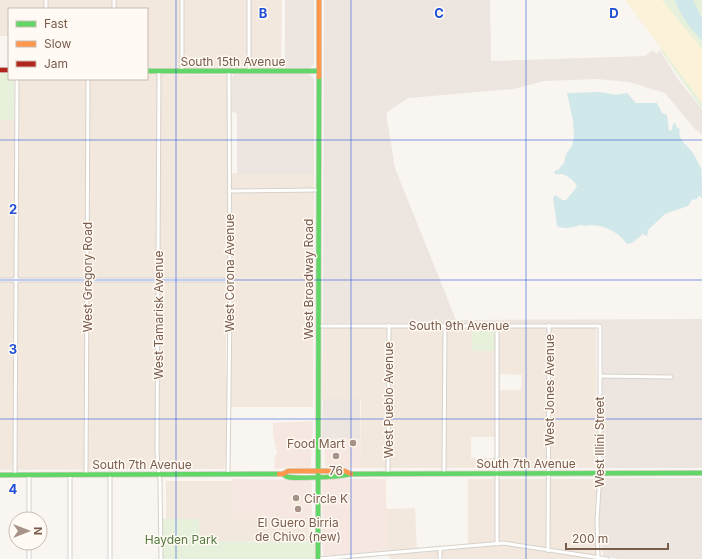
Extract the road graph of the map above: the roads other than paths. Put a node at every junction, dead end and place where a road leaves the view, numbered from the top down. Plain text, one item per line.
1 (182, 0) edge
2 (249, 0) edge
3 (319, 0) edge
4 (148, 71) edge
5 (159, 71) junction
6 (182, 71) junction
7 (249, 71) junction
8 (319, 71) junction
9 (229, 72) junction
10 (16, 80) edge
11 (88, 80) edge
12 (318, 190) junction
13 (229, 191) junction
14 (158, 279) junction
15 (0, 280) edge
16 (16, 280) junction
17 (87, 280) junction
18 (229, 280) junction
19 (445, 325) junction
20 (549, 325) junction
21 (318, 326) junction
22 (389, 326) junction
23 (497, 326) junction
24 (600, 326) joint
25 (600, 376) junction
26 (671, 377) dead end
27 (317, 471) junction
28 (444, 473) junction
29 (497, 473) junction
30 (548, 473) junction
31 (600, 473) junction
32 (702, 473) edge
33 (110, 474) junction
34 (228, 474) junction
35 (283, 474) junction
36 (351, 474) junction
37 (388, 474) junction
38 (0, 475) edge
39 (15, 475) junction
40 (29, 475) junction
41 (70, 475) junction
42 (86, 475) junction
43 (158, 475) junction
44 (317, 477) junction
45 (29, 511) edge
46 (497, 544) junction
47 (440, 548) junction
48 (548, 551) junction
49 (387, 553) junction
50 (598, 558) junction
51 (70, 559) edge
52 (110, 559) edge
53 (161, 559) edge
54 (318, 559) edge
55 (387, 559) edge
56 (440, 559) edge
57 (606, 559) edge

1 - 6 street
2 - 7 street
3 - 8 main road, West Broadway Road
4 - 5 main road, South 15th Avenue
5 - 6 main road, South 15th Avenue
5 - 14 street, West Tamarisk Avenue
6 - 9 main road, South 15th Avenue
7 - 8 main road, South 15th Avenue
7 - 9 main road, South 15th Avenue
8 - 12 main road, West Broadway Road
9 - 13 street, West Corona Avenue
10 - 16 street
11 - 17 street, West Gregory Road
12 - 13 street
12 - 21 main road, West Broadway Road
13 - 18 street, West Corona Avenue
14 - 17 street
14 - 18 street
14 - 43 street, West Tamarisk Avenue
15 - 16 street
16 - 17 street
16 - 39 street
17 - 42 street, West Gregory Road
18 - 34 street, West Corona Avenue
19 - 22 street, South 9th Avenue
19 - 23 street, South 9th Avenue
19 - 28 street
20 - 23 street, South 9th Avenue
20 - 24 street, South 9th Avenue
20 - 30 street, West Jones Avenue
21 - 22 street, South 9th Avenue
21 - 27 main road, West Broadway Road
22 - 37 street, West Pueblo Avenue
23 - 29 street
24 - 25 street, West Illini Street
25 - 26 street
25 - 31 street, West Illini Street
27 - 35 main road, South 7th Avenue
27 - 36 main road, South 7th Avenue
27 - 44 main road, West Broadway Road
28 - 29 main road, South 7th Avenue
28 - 37 main road, South 7th Avenue
29 - 30 main road, South 7th Avenue
29 - 46 street
30 - 31 main road, South 7th Avenue
30 - 48 street, West Jones Avenue
31 - 32 main road, South 7th Avenue
31 - 50 street, West Illini Street
33 - 42 main road, South 7th Avenue
33 - 43 main road, South 7th Avenue
33 - 52 street
34 - 35 main road, South 7th Avenue
34 - 43 main road, South 7th Avenue
35 - 44 main road, South 7th Avenue
36 - 37 main road, South 7th Avenue
36 - 44 main road, South 7th Avenue
38 - 39 main road, South 7th Avenue
39 - 40 main road, South 7th Avenue
40 - 41 main road, South 7th Avenue
40 - 45 street
41 - 42 main road, South 7th Avenue
41 - 51 street
43 - 53 street, West Tamarisk Avenue
44 - 54 main road, West Broadway Road
46 - 47 street
46 - 48 street
47 - 49 street
47 - 56 street
48 - 50 street
49 - 54 street
49 - 55 street
50 - 57 street

